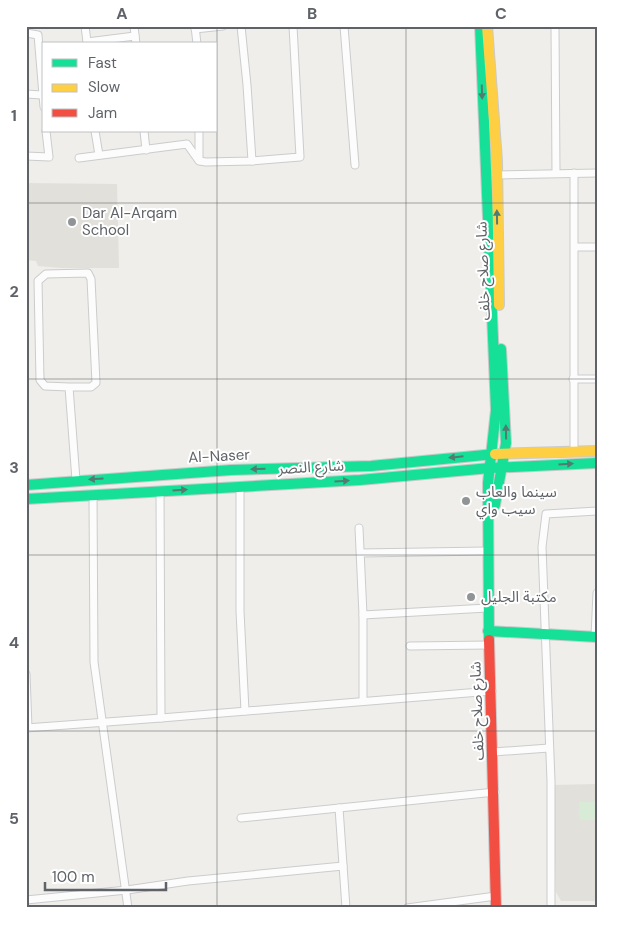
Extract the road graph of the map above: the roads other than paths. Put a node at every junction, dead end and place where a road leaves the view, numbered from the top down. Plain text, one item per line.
1 (85, 26) edge
2 (134, 26) edge
3 (223, 26) edge
4 (241, 26) edge
5 (293, 26) edge
6 (344, 26) edge
7 (480, 26) edge
8 (487, 26) edge
9 (555, 26) edge
10 (195, 27) edge
11 (26, 33) edge
12 (135, 36) junction
13 (87, 42) edge
14 (94, 42) edge
15 (136, 42) edge
16 (197, 42) edge
17 (26, 94) edge
18 (42, 95) joint
19 (46, 132) edge
20 (95, 132) edge
21 (144, 132) edge
22 (199, 132) edge
23 (146, 150) junction
24 (99, 155) junction
25 (26, 156) edge
26 (78, 158) dead end
27 (199, 161) junction
28 (252, 161) junction
29 (355, 165) dead end
30 (556, 173) junction
31 (574, 173) junction
32 (597, 173) edge
33 (496, 174) junction
34 (575, 247) junction
35 (597, 247) edge
36 (573, 379) junction
37 (597, 379) edge
38 (69, 388) junction
39 (574, 451) junction
40 (597, 451) edge
41 (504, 452) junction
42 (490, 454) junction
43 (597, 463) edge
44 (501, 467) junction
45 (490, 468) junction
46 (76, 480) junction
47 (26, 484) edge
48 (240, 487) junction
49 (160, 491) junction
50 (93, 495) junction
51 (26, 499) edge
52 (597, 511) edge
53 (489, 512) junction
54 (359, 528) dead end
55 (487, 551) junction
56 (360, 553) junction
57 (597, 593) edge
58 (487, 608) junction
59 (363, 615) junction
60 (488, 632) junction
61 (546, 635) junction
62 (596, 636) edge
63 (489, 645) junction
64 (410, 646) dead end
65 (26, 674) edge
66 (492, 691) junction
67 (363, 700) junction
68 (244, 712) junction
69 (161, 718) junction
70 (102, 722) junction
71 (27, 728) edge
72 (549, 748) junction
73 (493, 752) junction
74 (495, 792) junction
75 (339, 808) junction
76 (241, 818) dead end
77 (343, 866) junction
78 (127, 890) junction
79 (496, 896) junction
80 (26, 900) edge
81 (128, 908) edge
82 (346, 908) edge
83 (407, 908) edge
84 (496, 908) edge
85 (551, 908) edge

1 - 13 street
2 - 12 street
3 - 10 street
4 - 28 street
5 - 28 street
6 - 29 street
7 -> 42 main road, شارع صلاح خلف
8 - 33 main road, شارع صلاح خلف
9 - 30 street
10 - 16 street
11 - 18 street
12 - 14 street
12 - 15 street
17 - 18 street
19 - 25 street
20 - 24 street
21 - 23 street
22 - 27 street
23 - 24 street
23 - 27 street
24 - 26 street
27 - 28 street
30 - 31 street
30 - 33 street
31 - 32 street
31 - 34 street
41 -> 33 main road, شارع صلاح خلف
34 - 35 street
34 - 36 street
36 - 37 street
36 - 39 street
38 - 38 street
38 - 46 street
39 - 40 main road
39 - 41 main road
41 - 42 main road, Al-Naser
41 - 44 main road, شارع صلاح خلف
42 - 45 main road, شارع صلاح خلف
42 -> 46 main road, Al-Naser
44 -> 43 main road, شارع النصر
44 - 45 main road, شارع النصر
44 - 53 main road, شارع صلاح خلف
48 -> 45 main road, شارع النصر
45 - 53 main road, شارع صلاح خلف
46 - 47 main road, Al-Naser
49 -> 48 main road, شارع النصر
48 - 68 street
49 - 50 main road, شارع النصر
49 - 69 street
50 - 51 main road, شارع النصر
50 - 70 street
52 - 61 street
53 - 55 main road, شارع صلاح خلف
54 - 56 street
55 - 56 street
55 - 58 main road, شارع صلاح خلف
56 - 59 street
57 - 62 street
58 - 59 street
58 - 60 main road, شارع صلاح خلف
59 - 67 street
60 - 61 main road
60 - 63 main road, شارع صلاح خلف
61 - 62 main road
61 - 72 street
63 - 64 street
63 - 66 main road, شارع صلاح خلف
65 - 71 street
66 - 67 street
66 - 73 main road, شارع صلاح خلف
67 - 68 street
68 - 69 street
69 - 70 street
70 - 71 street
70 - 78 street
72 - 73 street
72 - 85 street
73 - 74 main road, شارع صلاح خلف
74 - 75 street
74 - 79 main road, شارع صلاح خلف
75 - 76 street
75 - 77 street
77 - 78 street
77 - 82 street
78 - 80 street
78 - 81 street
79 - 83 street
79 - 84 main road, شارع صلاح خلف

